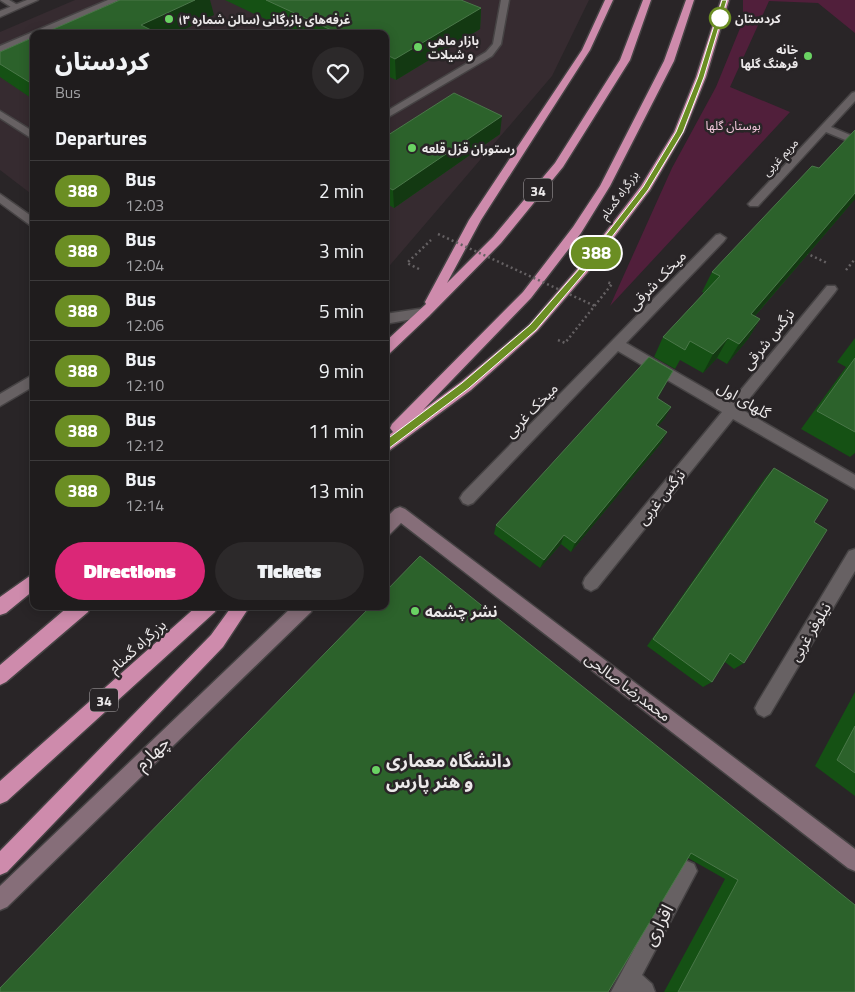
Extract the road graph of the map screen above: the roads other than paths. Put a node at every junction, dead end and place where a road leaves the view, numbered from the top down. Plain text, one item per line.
1 (3, 0) edge
2 (34, 0) edge
3 (115, 0) edge
4 (505, 0) edge
5 (609, 0) edge
6 (648, 0) edge
7 (690, 0) edge
8 (725, 0) edge
9 (17, 7) junction
10 (0, 14) edge
11 (44, 30) edge
12 (30, 36) edge
13 (0, 49) edge
14 (855, 95) edge
15 (0, 114) edge
16 (389, 114) edge
17 (825, 128) junction
18 (30, 134) edge
19 (855, 141) edge
20 (0, 197) edge
21 (754, 204) dead end
22 (30, 221) edge
23 (720, 238) dead end
24 (831, 289) dead end
25 (425, 313) junction
26 (389, 318) edge
27 (402, 335) junction
28 (389, 340) edge
29 (617, 344) junction
30 (389, 346) edge
31 (30, 382) edge
32 (0, 401) edge
33 (731, 410) junction
34 (389, 436) edge
35 (389, 443) edge
36 (855, 483) edge
37 (468, 498) dead end
38 (389, 525) edge
39 (855, 556) edge
40 (30, 583) edge
41 (591, 583) dead end
42 (0, 607) edge
43 (77, 610) edge
44 (205, 610) edge
45 (239, 610) edge
46 (300, 610) edge
47 (0, 676) edge
48 (764, 708) dead end
49 (0, 794) edge
50 (855, 861) edge
51 (0, 865) edge
52 (687, 872) edge
53 (0, 900) edge
54 (632, 987) edge

1 - 9 street
2 - 9 street
3 - 11 street
4 - 16 street
5 - 25 highway
6 - 25 highway, 34
7 - 34 highway
8 - 35 highway, بزرگراه گمنام
9 - 10 street
12 - 13 street
14 - 17 street, مریم غربی
15 - 18 street
17 - 19 street
17 - 21 street, مریم غربی
20 - 22 street
23 - 29 street, میخک شرقی
24 - 33 street, نرگس شرقی
25 - 26 street
25 - 27 highway, 34
27 - 28 highway
27 - 30 highway, 34
29 - 33 street, گلهای اول
29 - 37 street, میخک غربی
31 - 32 street
33 - 36 street, گلهای اول
33 - 41 street, نرگس غربی
38 - 50 street, محمدرضا صالحی
39 - 48 street, نیلوفر غربی
40 - 42 highway
43 - 47 highway
44 - 49 highway, بزرگراه گمنام / 34
45 - 51 highway
46 - 53 street, چهارم
52 - 54 street, اقراری

